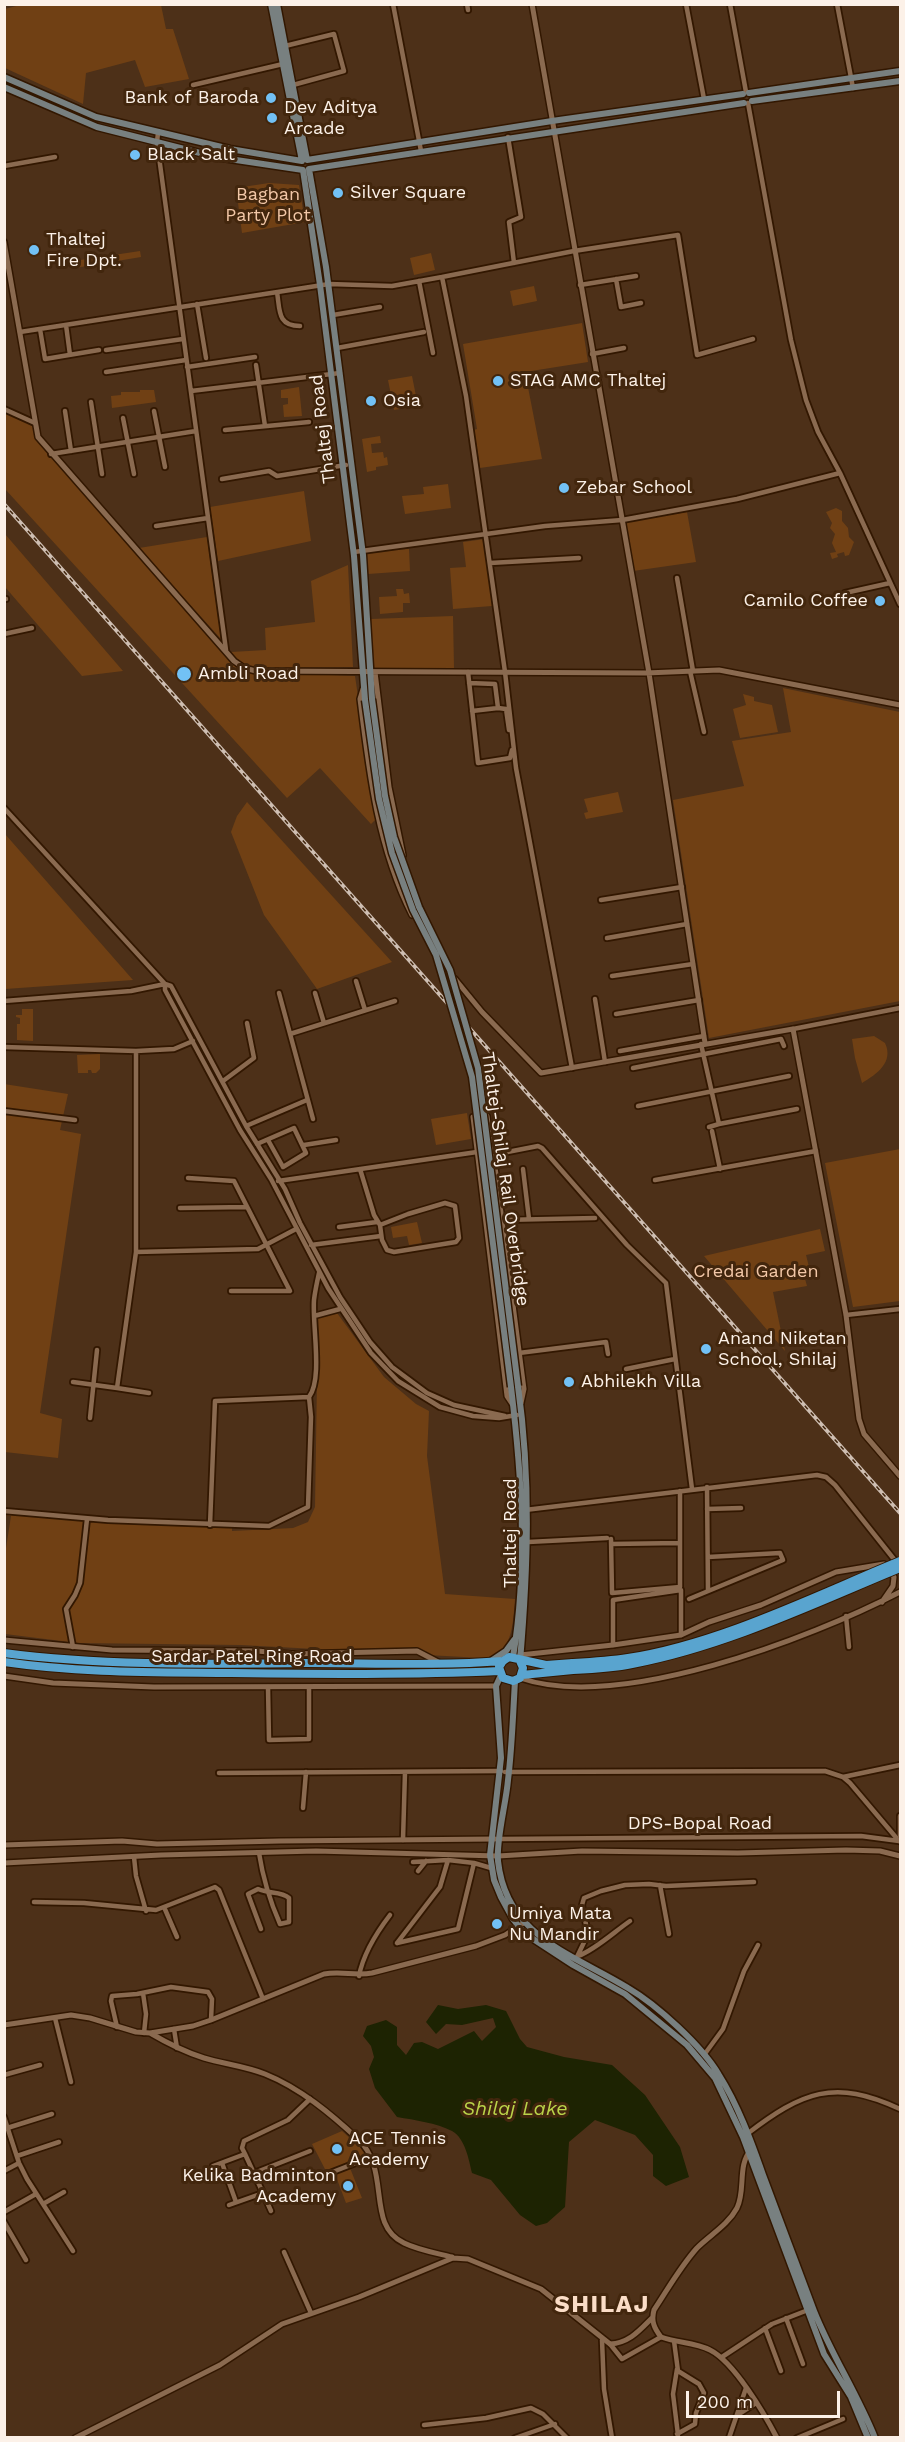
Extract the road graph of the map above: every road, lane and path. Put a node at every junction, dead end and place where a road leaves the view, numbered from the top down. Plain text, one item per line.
1 (271, 4) edge
2 (277, 4) edge
3 (393, 4) edge
4 (532, 4) edge
5 (686, 4) edge
6 (730, 4) edge
7 (837, 4) edge
8 (285, 46) junction
9 (284, 62) junction
10 (900, 71) edge
11 (4, 77) edge
12 (851, 78) junction
13 (900, 81) edge
14 (193, 85) dead end
15 (292, 85) junction
16 (4, 87) edge
17 (853, 87) junction
18 (746, 93) junction
19 (704, 99) junction
20 (748, 102) junction
21 (552, 121) junction
22 (554, 130) junction
23 (158, 133) junction
24 (508, 137) junction
25 (157, 142) junction
26 (420, 142) junction
27 (421, 151) junction
28 (55, 157) dead end
29 (305, 160) junction
30 (4, 166) edge
31 (306, 170) junction
32 (4, 242) edge
33 (574, 251) junction
34 (514, 263) junction
35 (636, 276) dead end
36 (442, 277) junction
37 (616, 279) junction
38 (418, 281) junction
39 (328, 284) junction
40 (320, 285) junction
41 (580, 285) junction
42 (277, 292) junction
43 (641, 303) dead end
44 (197, 304) junction
45 (179, 307) junction
46 (380, 308) dead end
47 (333, 315) junction
48 (66, 325) junction
49 (300, 326) dead end
50 (40, 329) junction
51 (20, 332) junction
52 (424, 332) dead end
53 (183, 339) junction
54 (753, 339) dead end
55 (337, 348) junction
56 (624, 348) dead end
57 (99, 350) dead end
58 (106, 350) dead end
59 (433, 353) dead end
60 (592, 354) junction
61 (70, 355) junction
62 (255, 357) dead end
63 (206, 358) dead end
64 (186, 360) junction
65 (256, 365) dead end
66 (187, 367) junction
67 (106, 372) dead end
68 (340, 373) junction
69 (332, 375) junction
70 (259, 384) junction
71 (191, 391) junction
72 (91, 402) dead end
73 (4, 410) edge
74 (65, 411) dead end
75 (154, 411) dead end
76 (123, 418) dead end
77 (309, 422) dead end
78 (35, 423) junction
79 (265, 426) junction
80 (225, 430) dead end
81 (196, 431) junction
82 (159, 437) junction
83 (128, 442) junction
84 (98, 446) junction
85 (71, 451) junction
86 (51, 454) junction
87 (352, 464) junction
88 (343, 466) junction
89 (165, 467) dead end
90 (840, 473) junction
91 (102, 474) dead end
92 (134, 474) dead end
93 (222, 479) dead end
94 (208, 518) junction
95 (622, 520) junction
96 (156, 526) dead end
97 (486, 536) junction
98 (354, 552) junction
99 (363, 552) junction
100 (579, 558) dead end
101 (490, 563) junction
102 (677, 578) dead end
103 (890, 583) junction
104 (845, 593) dead end
105 (899, 597) edge
106 (900, 604) edge
107 (32, 628) dead end
108 (4, 634) edge
109 (226, 650) junction
110 (692, 671) junction
111 (362, 672) junction
112 (372, 672) junction
113 (468, 672) junction
114 (505, 672) junction
115 (649, 673) junction
116 (469, 683) junction
117 (367, 685) junction
118 (900, 705) edge
119 (498, 708) junction
120 (472, 711) junction
121 (704, 732) dead end
122 (4, 808) edge
123 (682, 887) junction
124 (601, 900) dead end
125 (687, 924) junction
126 (607, 938) dead end
127 (693, 964) junction
128 (449, 970) junction
129 (612, 976) dead end
130 (356, 981) dead end
131 (165, 984) junction
132 (279, 993) dead end
133 (315, 993) dead end
134 (595, 999) dead end
135 (699, 1000) junction
136 (4, 1001) edge
137 (395, 1001) dead end
138 (900, 1008) edge
139 (365, 1010) junction
140 (616, 1014) dead end
141 (247, 1023) dead end
142 (324, 1023) junction
143 (794, 1029) junction
144 (290, 1034) junction
145 (704, 1036) junction
146 (194, 1041) junction
147 (703, 1044) junction
148 (784, 1046) dead end
149 (4, 1047) edge
150 (136, 1051) junction
151 (620, 1051) dead end
152 (704, 1054) junction
153 (605, 1062) junction
154 (572, 1068) junction
155 (633, 1068) dead end
156 (789, 1076) dead end
157 (223, 1082) junction
158 (712, 1091) junction
159 (307, 1100) junction
160 (638, 1106) dead end
161 (797, 1109) dead end
162 (4, 1111) edge
163 (313, 1119) dead end
164 (75, 1120) dead end
165 (719, 1124) junction
166 (246, 1126) junction
167 (268, 1140) junction
168 (336, 1140) dead end
169 (257, 1144) junction
170 (304, 1145) junction
171 (816, 1150) junction
172 (477, 1152) junction
173 (492, 1156) junction
174 (478, 1162) junction
175 (360, 1169) junction
176 (523, 1169) dead end
177 (720, 1169) junction
178 (188, 1179) dead end
179 (280, 1180) junction
180 (655, 1180) dead end
181 (273, 1182) junction
182 (247, 1207) junction
183 (180, 1208) dead end
184 (595, 1218) dead end
185 (529, 1219) junction
186 (502, 1220) junction
187 (378, 1224) junction
188 (339, 1227) dead end
189 (296, 1229) junction
190 (381, 1236) junction
191 (312, 1245) junction
192 (267, 1246) junction
193 (136, 1252) junction
194 (325, 1269) junction
195 (319, 1272) junction
196 (231, 1291) dead end
197 (340, 1309) junction
198 (900, 1309) edge
199 (846, 1315) junction
200 (314, 1316) junction
201 (97, 1350) dead end
202 (519, 1353) junction
203 (608, 1354) dead end
204 (675, 1359) junction
205 (626, 1369) dead end
206 (73, 1383) dead end
207 (94, 1385) junction
208 (117, 1388) junction
209 (148, 1393) dead end
210 (309, 1397) junction
211 (517, 1406) junction
212 (522, 1414) junction
213 (514, 1415) junction
214 (504, 1416) junction
215 (90, 1418) dead end
216 (900, 1476) edge
217 (706, 1487) junction
218 (692, 1489) junction
219 (680, 1491) junction
220 (741, 1508) dead end
221 (707, 1509) junction
222 (525, 1510) junction
223 (4, 1511) edge
224 (87, 1519) junction
225 (210, 1525) junction
226 (610, 1541) junction
227 (528, 1542) junction
228 (680, 1543) junction
229 (708, 1557) junction
230 (900, 1561) edge
231 (900, 1568) edge
232 (708, 1591) junction
233 (900, 1592) edge
234 (689, 1599) dead end
235 (882, 1602) junction
236 (846, 1616) junction
237 (681, 1635) junction
238 (516, 1639) junction
239 (4, 1640) edge
240 (613, 1646) junction
241 (73, 1647) junction
242 (849, 1647) dead end
243 (4, 1653) edge
244 (518, 1658) junction
245 (503, 1660) junction
246 (4, 1662) edge
247 (490, 1662) junction
248 (440, 1663) junction
249 (573, 1666) junction
250 (500, 1673) junction
251 (4, 1676) edge
252 (519, 1678) junction
253 (496, 1686) junction
254 (268, 1687) junction
255 (309, 1687) junction
256 (900, 1765) edge
257 (306, 1772) junction
258 (405, 1772) junction
259 (504, 1772) junction
260 (219, 1773) dead end
261 (843, 1777) junction
262 (303, 1809) dead end
263 (900, 1816) edge
264 (900, 1835) edge
265 (492, 1839) junction
266 (500, 1839) junction
267 (404, 1840) junction
268 (900, 1841) edge
269 (4, 1845) edge
270 (259, 1853) junction
271 (490, 1855) junction
272 (498, 1856) junction
273 (900, 1856) edge
274 (134, 1857) junction
275 (448, 1860) junction
276 (426, 1861) junction
277 (413, 1862) dead end
278 (4, 1863) edge
279 (474, 1863) junction
280 (491, 1868) junction
281 (418, 1871) dead end
282 (754, 1882) dead end
283 (660, 1885) junction
284 (267, 1894) junction
285 (34, 1902) dead end
286 (164, 1908) junction
287 (146, 1911) junction
288 (390, 1915) dead end
289 (630, 1921) dead end
290 (521, 1925) junction
291 (261, 1929) dead end
292 (669, 1934) dead end
293 (177, 1937) dead end
294 (758, 1946) dead end
295 (577, 1958) junction
296 (359, 1976) junction
297 (143, 1993) junction
298 (263, 1999) junction
299 (55, 2018) junction
300 (212, 2020) junction
301 (4, 2025) edge
302 (117, 2027) junction
303 (174, 2029) junction
304 (147, 2033) junction
305 (177, 2048) junction
306 (704, 2055) junction
307 (40, 2065) dead end
308 (4, 2075) edge
309 (71, 2082) dead end
310 (310, 2099) junction
311 (900, 2109) edge
312 (52, 2114) dead end
313 (4, 2117) edge
314 (6, 2128) edge
315 (745, 2135) junction
316 (59, 2142) dead end
317 (751, 2150) junction
318 (310, 2151) dead end
319 (245, 2154) junction
320 (17, 2156) junction
321 (371, 2157) junction
322 (19, 2163) junction
323 (222, 2163) junction
324 (213, 2166) dead end
325 (4, 2171) edge
326 (254, 2173) junction
327 (325, 2175) dead end
328 (64, 2192) dead end
329 (263, 2193) junction
330 (36, 2194) junction
331 (236, 2202) junction
332 (42, 2204) junction
333 (229, 2205) dead end
334 (271, 2211) dead end
335 (4, 2212) edge
336 (4, 2222) edge
337 (73, 2251) dead end
338 (284, 2252) dead end
339 (453, 2258) junction
340 (26, 2259) dead end
341 (810, 2310) junction
342 (311, 2313) junction
343 (652, 2318) junction
344 (786, 2318) junction
345 (765, 2328) junction
346 (661, 2337) junction
347 (602, 2340) junction
348 (674, 2342) junction
349 (610, 2344) junction
350 (722, 2357) junction
351 (803, 2364) dead end
352 (677, 2369) junction
353 (781, 2371) dead end
354 (746, 2388) junction
355 (756, 2403) junction
356 (739, 2414) junction
357 (843, 2419) dead end
358 (555, 2424) junction
359 (424, 2425) dead end
360 (612, 2436) edge
361 (678, 2436) edge
362 (75, 2438) edge
363 (515, 2438) edge
364 (567, 2438) edge
365 (605, 2438) edge
366 (729, 2438) edge
367 (777, 2438) edge
368 (797, 2438) edge
369 (868, 2438) edge
370 (875, 2438) edge

1 - 9 main road, Thaltej Road
2 - 8 main road, Thaltej Road
3 - 26 street
4 - 21 street
5 - 19 street
6 - 18 street
7 - 12 street
8 - 9 main road, Thaltej Road
8 - 15 street
9 - 14 street
9 - 15 main road, Thaltej Road
9 - 29 main road, Thaltej Road
10 - 12 main road
11 - 23 main road
12 - 17 street
12 - 18 main road
13 - 17 main road
15 - 29 main road, Thaltej Road
16 - 25 main road
17 - 20 main road
18 - 19 main road
18 - 20 main road
18 - 20 main road
19 - 21 main road
20 - 22 main road
20 - 90 street
21 - 22 street
21 - 26 main road
22 - 24 main road
22 - 33 street
23 - 25 street
23 - 29 main road
24 - 27 main road
24 - 34 street
25 - 31 main road
25 - 45 street
26 - 27 street
26 - 29 main road
27 - 31 main road
28 - 30 street
29 - 31 main road, Thaltej Road
31 - 39 main road, Thaltej Road
31 - 40 main road, Thaltej Road
32 - 51 street
33 - 34 street
33 - 41 street
33 - 54 street
34 - 36 street
35 - 37 street
36 - 38 street
36 - 97 street
37 - 41 street
37 - 43 street
38 - 39 street
38 - 59 street
39 - 40 street
39 - 47 main road, Thaltej Road
40 - 42 street
40 - 69 main road, Thaltej Road
41 - 60 street
42 - 44 street
42 - 49 street
44 - 45 street
44 - 63 street
45 - 48 street
45 - 53 street
46 - 47 street
47 - 55 main road, Thaltej Road
48 - 50 street
48 - 61 street
50 - 51 street
50 - 61 street
51 - 78 street
52 - 55 street
53 - 58 street
53 - 64 street
55 - 68 main road, Thaltej Road
56 - 60 street
57 - 61 street
60 - 95 street
62 - 66 street
64 - 66 street
64 - 67 street
65 - 70 street
66 - 71 street
68 - 69 street
68 - 87 main road, Thaltej Road
69 - 70 street
69 - 88 main road, Thaltej Road
70 - 71 street
70 - 79 street
71 - 81 street
72 - 84 street
73 - 78 street
74 - 85 street
75 - 82 street
76 - 83 street
77 - 79 street
78 - 86 street
79 - 80 street
81 - 82 street
81 - 94 street
82 - 83 street
82 - 89 street
83 - 84 street
83 - 92 street
84 - 85 street
84 - 91 street
85 - 86 street
86 - 109 street
87 - 88 street
87 - 99 main road, Thaltej Road
88 - 93 street
88 - 98 main road, Thaltej Road
90 - 95 street
90 - 103 street
94 - 96 street
94 - 109 street
95 - 97 street
95 - 115 street
97 - 99 street
97 - 101 street
98 - 99 street
98 - 111 main road, Thaltej Road
99 - 112 main road, Thaltej Road
100 - 101 street
101 - 114 street
102 - 110 street
103 - 104 street
103 - 105 street
105 - 106 street
107 - 108 street
109 - 111 street
110 - 115 street
110 - 118 street
110 - 121 street
111 - 112 street
111 - 117 main road, Thaltej Road
112 - 113 street
112 - 117 main road, Thaltej Road
112 - 128 street
113 - 114 street
113 - 116 street
114 - 115 street
114 - 154 street
115 - 123 street
116 - 119 street
116 - 120 street
117 - 128 street
117 - 211 main road, Thaltej-Shilaj Rail Overbridge, bridge
119 - 120 street
119 - 120 street
122 - 131 street
123 - 124 street
123 - 125 street
125 - 126 street
125 - 127 street
127 - 129 street
127 - 135 street
128 - 154 street
130 - 139 street
131 - 136 street
131 - 146 street
131 - 157 street
132 - 144 street
133 - 142 street
134 - 153 street
135 - 140 street
135 - 145 street
137 - 139 street
138 - 143 street
139 - 142 street
141 - 157 street
142 - 144 street
143 - 147 street
143 - 171 street
144 - 159 street
145 - 147 street
145 - 151 street
146 - 150 street
146 - 181 street
147 - 152 street
147 - 153 street
148 - 152 street
149 - 150 street
150 - 193 street
152 - 155 street
152 - 158 street
153 - 154 street
156 - 158 street
157 - 166 street
158 - 160 street
158 - 165 street
159 - 163 street
159 - 166 street
161 - 165 street
162 - 164 street
165 - 177 street
166 - 169 street
167 - 169 street
167 - 170 street
167 - 170 street
168 - 170 street
169 - 179 street
171 - 177 street
171 - 199 street
172 - 173 street
172 - 174 street
172 - 175 street
173 - 174 street
173 - 186 street
173 - 204 street
174 - 211 street
175 - 179 street
175 - 187 street
176 - 185 street
177 - 180 street
178 - 182 street
179 - 181 street
179 - 191 street
181 - 189 street
182 - 183 street
182 - 192 street
184 - 185 street
185 - 186 street
186 - 202 street
187 - 188 street
187 - 190 street
187 - 190 street
189 - 192 street
189 - 195 street
190 - 191 street
191 - 194 street
192 - 193 street
192 - 196 street
193 - 208 street
194 - 195 street
194 - 214 street
195 - 197 street
195 - 200 street
197 - 200 street
197 - 214 street
198 - 199 street
199 - 216 street
200 - 210 street
201 - 207 street
202 - 203 street
202 - 211 street
204 - 205 street
204 - 218 street
206 - 207 street
207 - 208 street
207 - 215 street
208 - 209 street
210 - 225 street
210 - 225 street
211 - 212 main road, Thaltej Road
211 - 213 main road
212 - 213 street
212 - 222 main road, Thaltej Road
213 - 214 street
213 - 222 main road
217 - 218 street
217 - 221 street
217 - 231 street
218 - 219 street
219 - 222 street
219 - 228 street
220 - 221 street
221 - 229 street
222 - 227 main road, Thaltej Road
222 - 238 main road
223 - 224 street
224 - 225 street
224 - 241 street
226 - 227 street
226 - 228 street
226 - 228 street
227 - 244 main road, Thaltej Road
229 - 232 street
229 - 232 street
230 - 249 highway, bridge
231 - 249 highway, bridge
232 - 234 street
233 - 235 street
235 - 236 street
235 - 237 street
236 - 242 street
236 - 252 street
237 - 240 street
237 - 240 street
238 - 244 main road
238 - 247 main road
239 - 241 street, Sardar Patel Ring Road
240 - 244 street
241 - 248 street, Sardar Patel Ring Road
243 - 248 highway, Sardar Patel Ring Road
244 - 245 highway
244 - 249 highway
244 - 252 highway
245 - 247 highway, Sardar Patel Ring Road
245 - 250 highway
246 - 250 highway, Sardar Patel Ring Road
247 - 248 highway, Sardar Patel Ring Road
249 - 252 highway
250 - 252 highway
250 - 253 main road
251 - 254 street, Sardar Patel Ring Road
252 - 259 main road
253 - 255 street, Sardar Patel Ring Road
253 - 259 main road
254 - 255 street, Sardar Patel Ring Road
254 - 255 street
256 - 261 street
257 - 258 street
257 - 260 street
257 - 262 street
258 - 259 street
258 - 267 street
259 - 261 street
259 - 265 main road
259 - 266 main road
261 - 268 street
263 - 264 street
265 - 266 street
265 - 267 street
265 - 271 main road
266 - 268 street, DPS-Bopal Road
266 - 272 main road
267 - 269 street
270 - 271 street
270 - 274 street
270 - 284 street
271 - 272 street
271 - 280 main road
272 - 273 street
272 - 290 main road
274 - 278 street
274 - 287 street
275 - 276 street
275 - 279 street
275 - 279 street
276 - 277 street
276 - 281 street
279 - 280 street
280 - 290 main road
282 - 283 street
283 - 292 street
283 - 295 street
284 - 284 street
284 - 291 street
285 - 287 street
286 - 287 street
286 - 293 street
286 - 298 street
288 - 296 street
289 - 295 street
290 - 295 main road
290 - 296 street
290 - 315 main road
294 - 306 street
295 - 306 main road
296 - 298 street
297 - 300 street
297 - 302 street
297 - 304 street
298 - 300 street
299 - 301 street
299 - 302 street
299 - 309 street
300 - 303 street
302 - 304 street
303 - 304 street
303 - 305 street
304 - 305 street
305 - 310 street
306 - 315 main road
307 - 308 street
310 - 319 street
310 - 321 street
311 - 315 street
312 - 314 street
313 - 314 street
314 - 320 street
315 - 317 main road
316 - 320 street
317 - 341 main road
317 - 343 street
318 - 326 street
319 - 323 street
319 - 326 street
320 - 322 street
321 - 327 street
321 - 339 street
322 - 325 street
322 - 330 street
323 - 324 street
323 - 331 street
326 - 329 street
328 - 332 street
329 - 331 street
329 - 334 street
330 - 332 street
330 - 335 street
331 - 333 street
332 - 337 street
336 - 340 street
338 - 342 street
339 - 342 street
339 - 347 street
341 - 344 street
341 - 369 main road
341 - 370 main road
342 - 362 street
343 - 346 street
343 - 349 street
344 - 345 street
344 - 351 street
345 - 350 street
345 - 353 street
346 - 348 street
346 - 349 street
347 - 349 street
347 - 360 street
348 - 350 street
348 - 352 street
350 - 354 street
352 - 361 street
352 - 361 street
354 - 355 street
354 - 356 street
355 - 356 street
355 - 367 street
356 - 366 street
357 - 368 street
358 - 359 street
358 - 363 street
358 - 364 street
360 - 365 street

